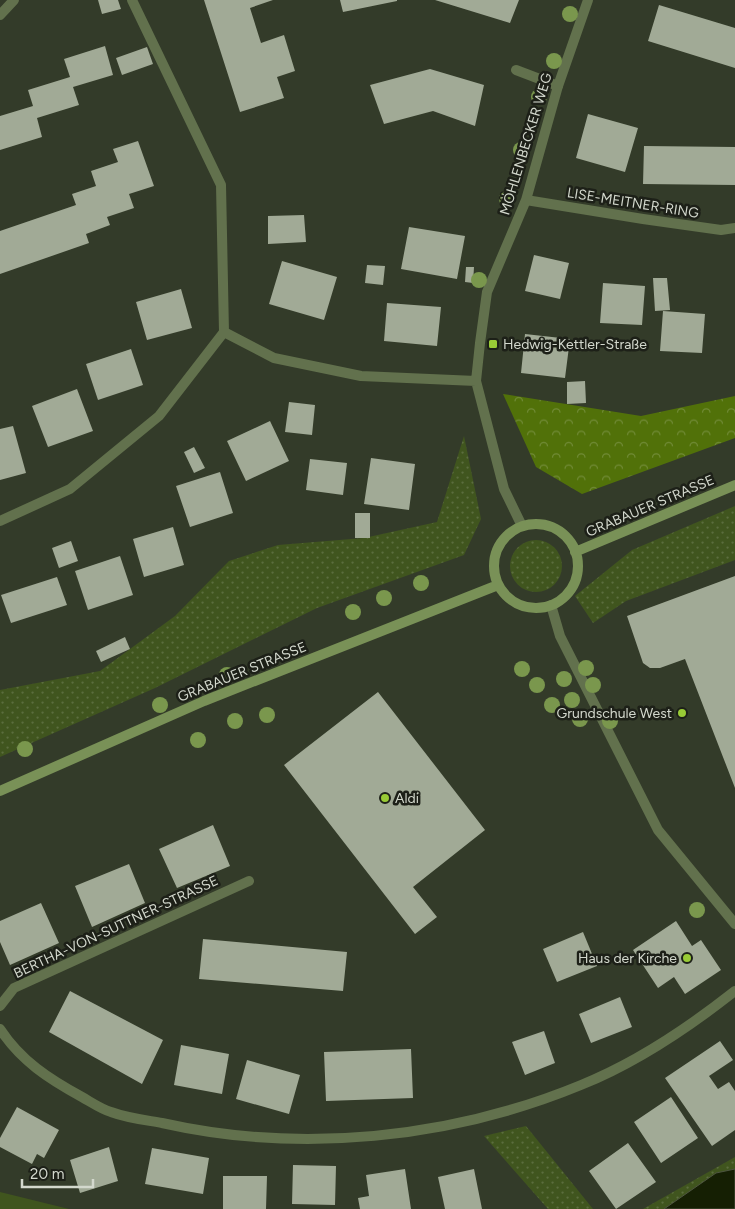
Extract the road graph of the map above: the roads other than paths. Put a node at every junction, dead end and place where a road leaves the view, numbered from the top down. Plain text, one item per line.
1 (14, 0) edge
2 (132, 0) edge
3 (588, 0) edge
4 (0, 15) edge
5 (516, 70) dead end
6 (558, 86) junction
7 (526, 200) junction
8 (735, 228) edge
9 (224, 332) junction
10 (476, 381) junction
11 (735, 485) edge
12 (0, 521) edge
13 (522, 526) junction
14 (575, 552) junction
15 (498, 585) junction
16 (552, 605) junction
17 (0, 791) edge
18 (249, 881) dead end
19 (735, 924) edge
20 (735, 991) edge
21 (0, 1006) edge
22 (0, 1028) edge

1 - 4 street
2 - 9 street
3 - 6 street, MÖHLENBECKER WEG
5 - 6 street
6 - 7 street, MÖHLENBECKER WEG
7 - 8 street, LISE-MEITNER-RING
7 - 10 street, MÖHLENBECKER WEG
9 - 10 street
9 - 12 street
10 - 13 street, MÖHLENBECKER WEG
11 - 14 main road, GRABAUER STRASSE
13 - 14 main road
13 - 15 main road
14 - 16 main road
15 - 16 main road
15 - 17 main road, GRABAUER STRASSE
16 - 19 street
18 - 21 street, BERTHA-VON-SUTTNER-STRASSE
20 - 22 street

